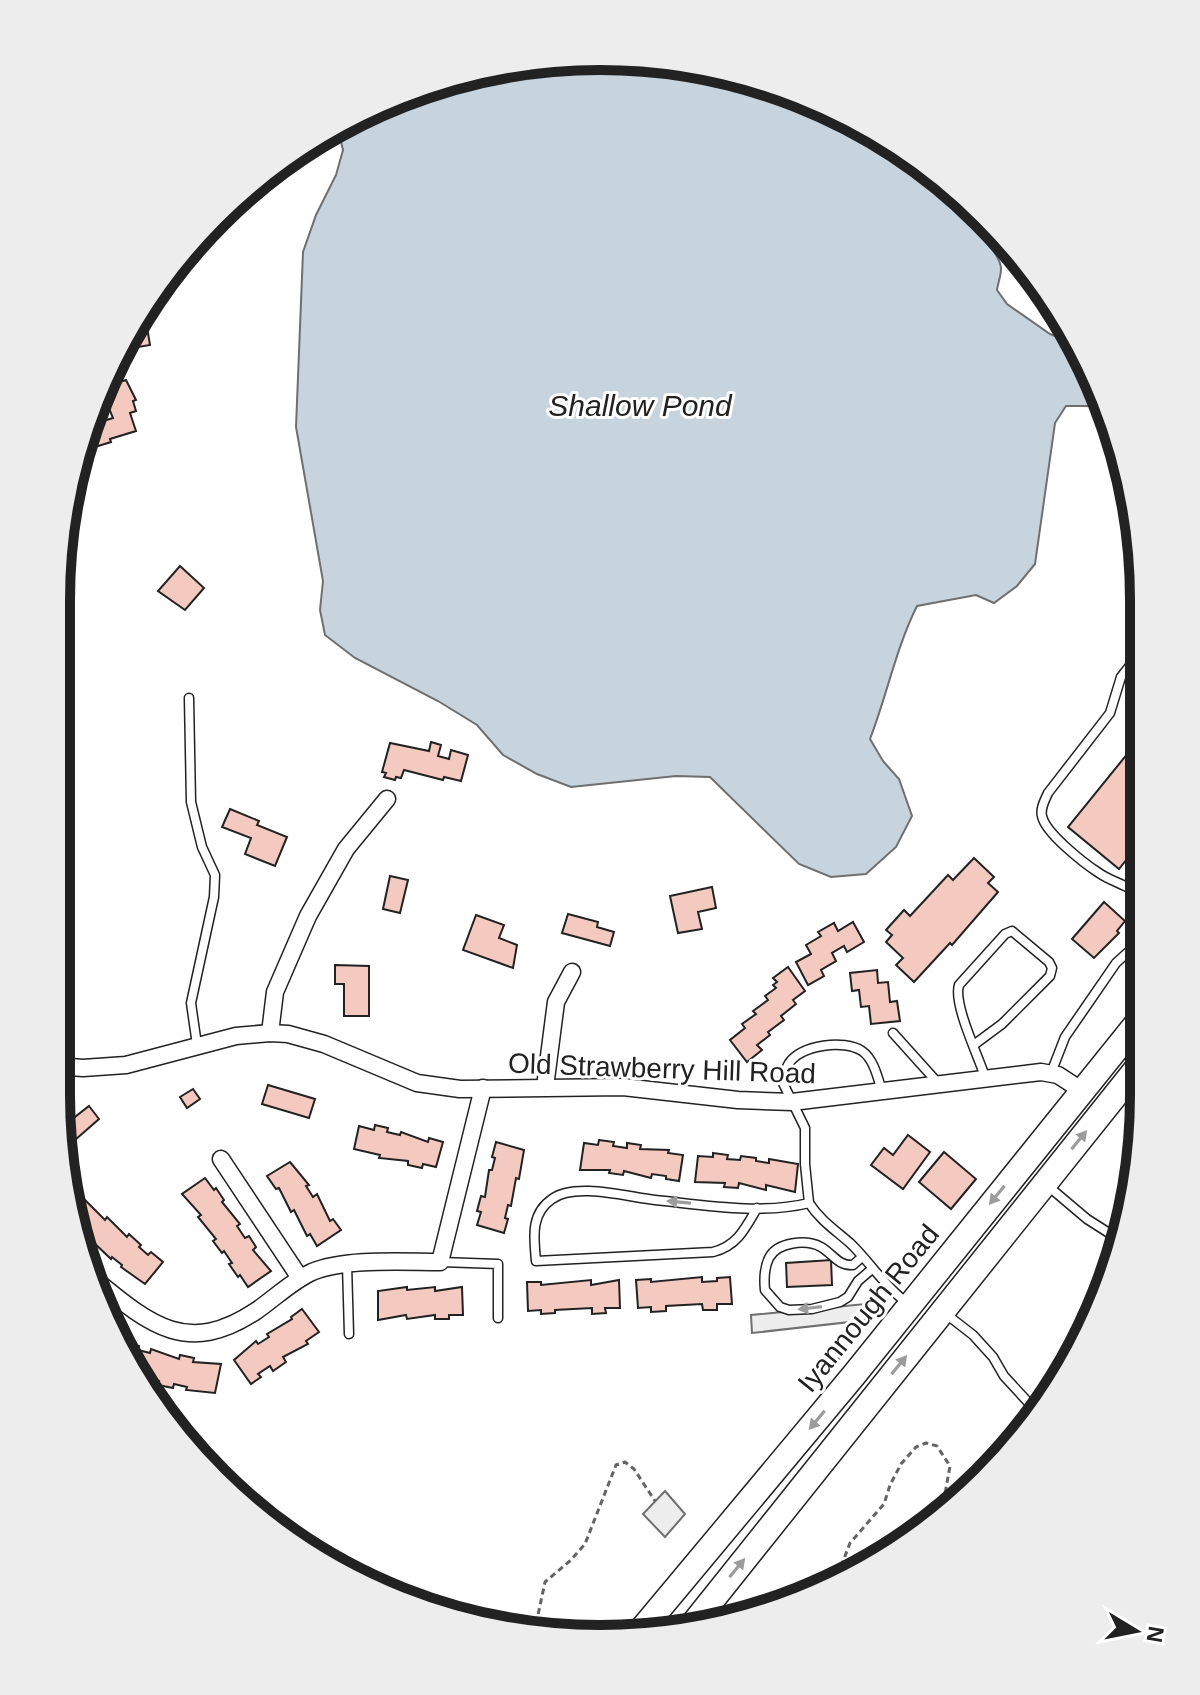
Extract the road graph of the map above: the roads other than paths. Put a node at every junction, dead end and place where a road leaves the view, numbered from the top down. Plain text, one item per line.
1 (1130, 666) edge
2 (189, 698) dead end
3 (387, 799) dead end
4 (1130, 890) edge
5 (1130, 953) edge
6 (572, 972) dead end
7 (1130, 1031) edge
8 (270, 1033) junction
9 (893, 1033) dead end
10 (975, 1044) junction
11 (197, 1046) junction
12 (70, 1067) edge
13 (1051, 1073) junction
14 (985, 1077) junction
15 (1130, 1077) edge
16 (939, 1084) junction
17 (545, 1087) junction
18 (483, 1088) junction
19 (1081, 1090) junction
20 (882, 1091) junction
21 (792, 1102) junction
22 (221, 1159) dead end
23 (1045, 1183) junction
24 (809, 1203) junction
25 (757, 1208) junction
26 (1111, 1234) edge
27 (862, 1257) junction
28 (440, 1262) junction
29 (347, 1265) junction
30 (872, 1269) junction
31 (300, 1278) junction
32 (112, 1301) edge
33 (910, 1305) junction
34 (942, 1311) junction
35 (498, 1318) dead end
36 (349, 1334) dead end
37 (1030, 1404) edge
38 (700, 1615) edge
39 (633, 1624) edge

1 - 4 lane
2 - 11 lane
3 - 8 street
5 - 13 lane
6 - 17 street
7 - 19 main road, Iyannough Road
8 - 11 street, Old Strawberry Hill Road
8 - 18 street, Old Strawberry Hill Road
9 - 16 lane
10 - 10 lane
10 - 14 lane
11 - 12 street, Old Strawberry Hill Road
13 - 14 street, Old Strawberry Hill Road
13 - 19 street
14 - 16 street, Old Strawberry Hill Road
23 -> 15 main road
16 - 20 street, Old Strawberry Hill Road
17 - 18 street, Old Strawberry Hill Road
17 - 21 street, Old Strawberry Hill Road
18 - 28 street
19 -> 33 main road, Iyannough Road
20 - 21 street, Old Strawberry Hill Road
20 - 21 lane
21 - 24 lane
22 - 31 street
23 - 26 lane
23 - 34 main road
24 - 25 lane
24 - 27 lane
25 -> 25 lane
27 - 30 lane
30 -> 27 lane
28 - 29 street
28 - 35 lane
29 - 31 street
29 - 36 lane
30 - 33 lane
31 - 32 street
33 -> 39 main road, Iyannough Road
34 - 37 lane
38 -> 34 main road

